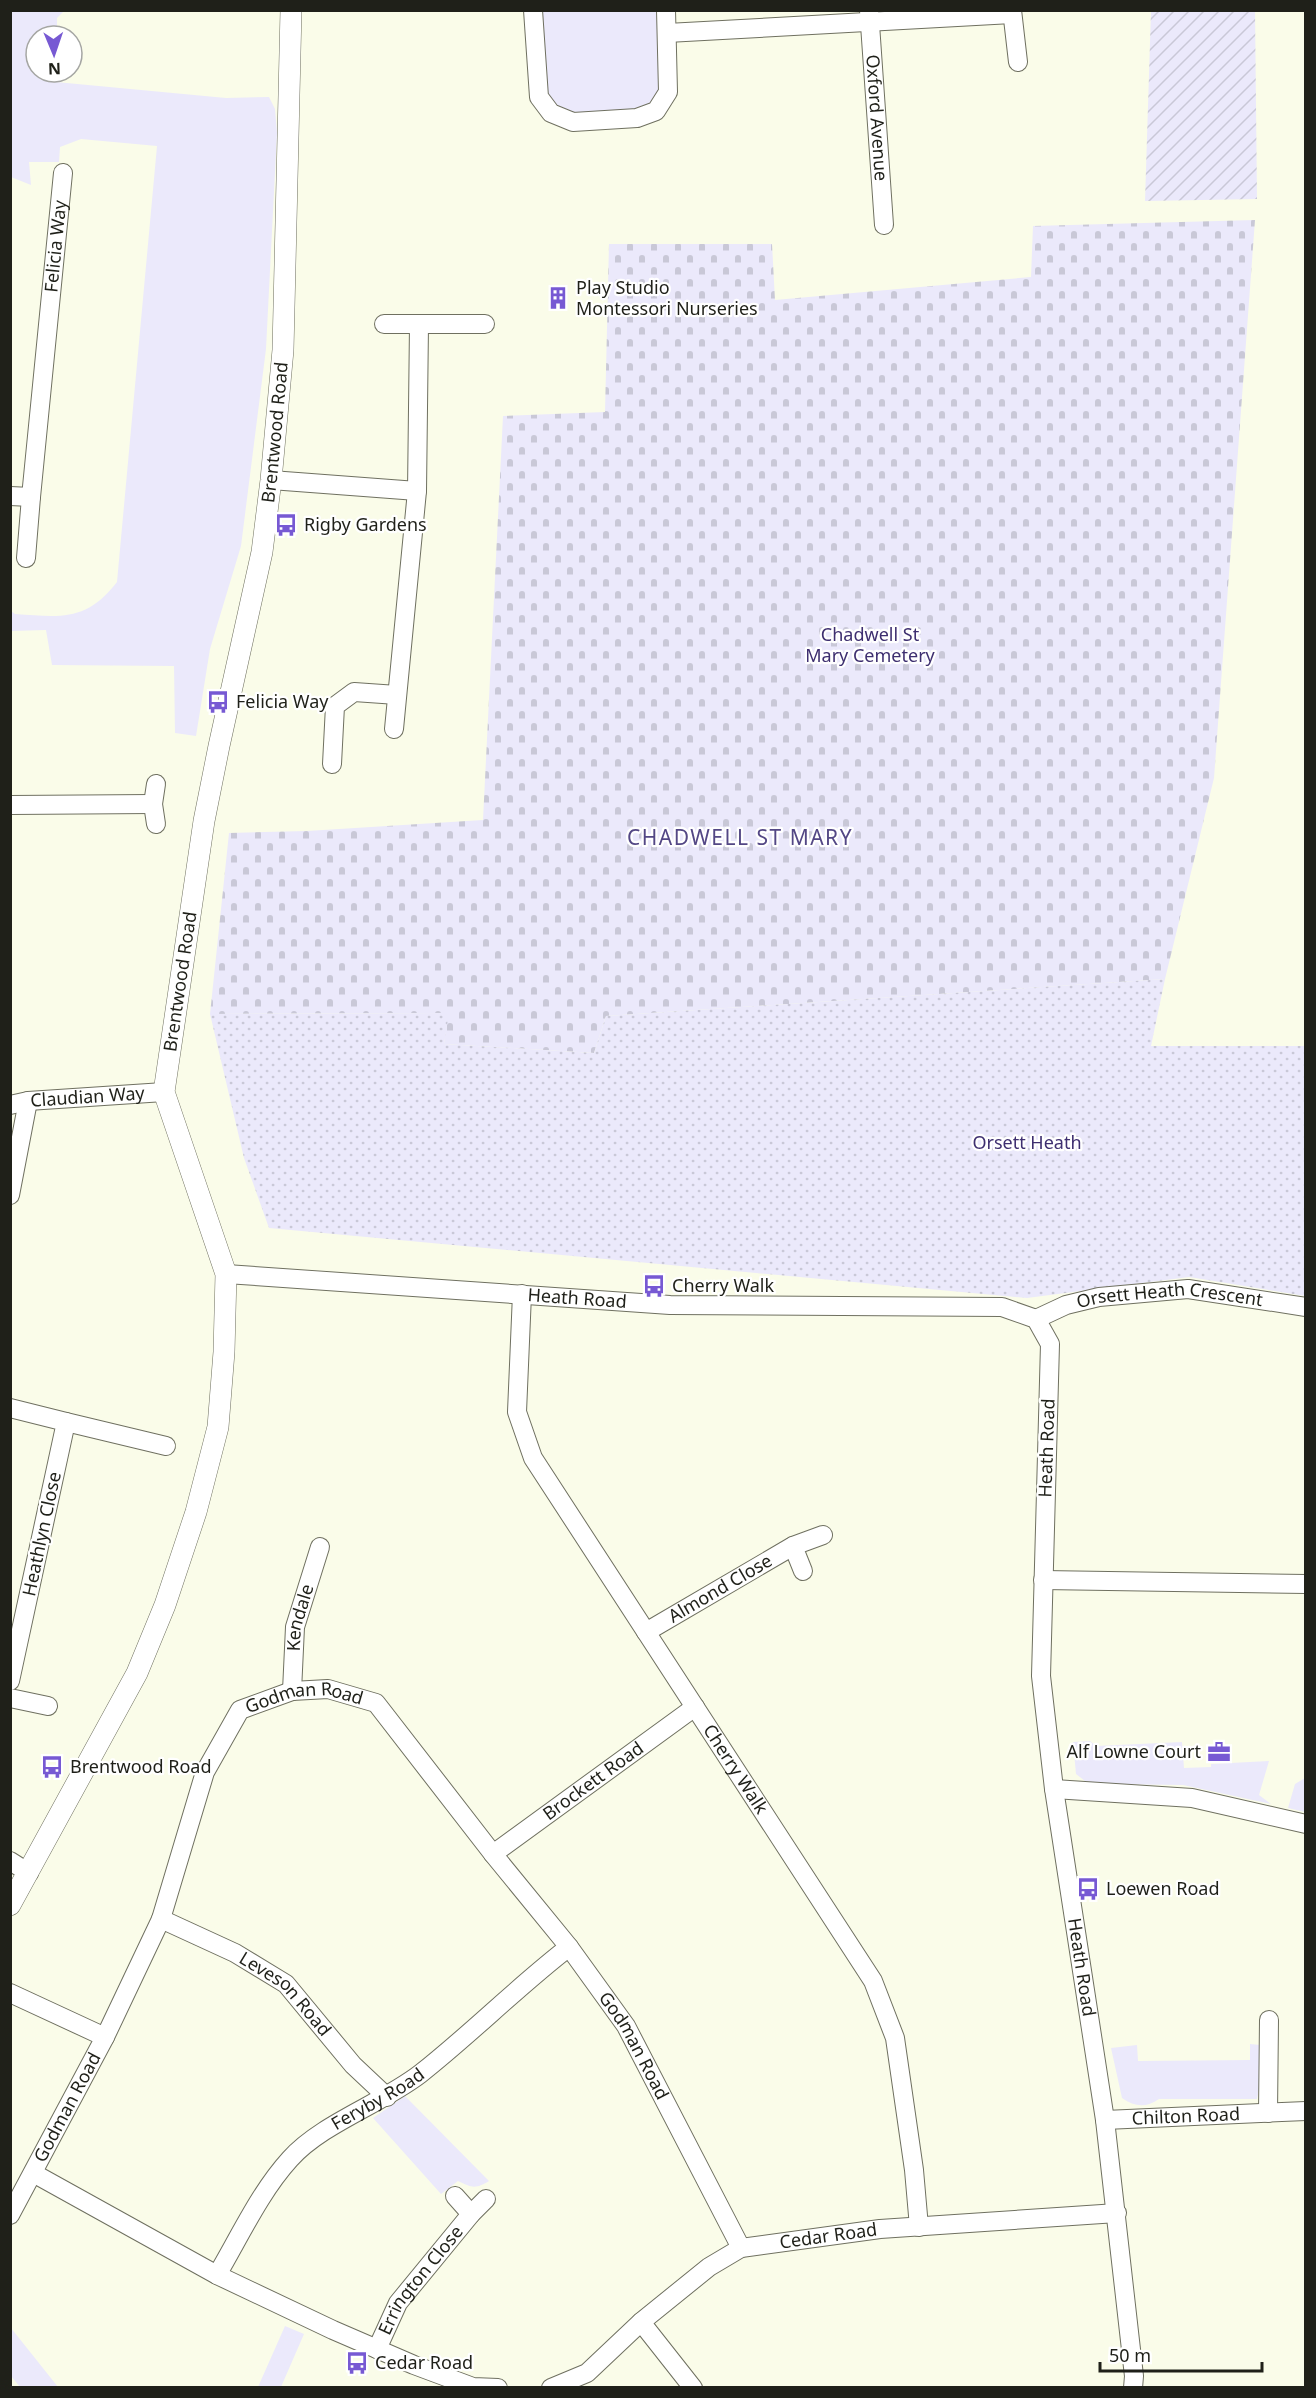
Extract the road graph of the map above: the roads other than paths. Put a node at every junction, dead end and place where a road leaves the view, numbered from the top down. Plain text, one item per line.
1 (291, 10) edge
2 (533, 10) edge
3 (666, 10) edge
4 (1012, 12) edge
5 (869, 17) edge
6 (667, 33) junction
7 (1018, 62) dead end
8 (63, 173) dead end
9 (884, 225) dead end
10 (384, 324) dead end
11 (485, 324) dead end
12 (419, 325) junction
13 (271, 480) junction
14 (417, 491) junction
15 (10, 495) edge
16 (31, 497) junction
17 (26, 558) dead end
18 (397, 694) junction
19 (394, 729) dead end
20 (332, 764) dead end
21 (156, 784) dead end
22 (153, 804) junction
23 (10, 805) edge
24 (156, 824) dead end
25 (164, 1092) junction
26 (19, 1103) edge
27 (10, 1195) edge
28 (226, 1274) junction
29 (522, 1294) junction
30 (1305, 1307) edge
31 (1036, 1319) junction
32 (10, 1408) edge
33 (66, 1422) junction
34 (166, 1446) dead end
35 (823, 1535) dead end
36 (793, 1546) junction
37 (320, 1547) dead end
38 (803, 1571) dead end
39 (1043, 1580) junction
40 (1305, 1584) edge
41 (646, 1632) junction
42 (10, 1681) edge
43 (292, 1691) junction
44 (10, 1698) edge
45 (48, 1706) dead end
46 (695, 1707) junction
47 (1054, 1789) junction
48 (1305, 1824) edge
49 (492, 1854) junction
50 (10, 1861) edge
51 (29, 1873) junction
52 (10, 1905) edge
53 (161, 1919) junction
54 (569, 1947) junction
55 (10, 1993) edge
56 (1269, 2020) dead end
57 (105, 2037) junction
58 (387, 2097) junction
59 (1305, 2111) edge
60 (1268, 2113) junction
61 (1105, 2120) junction
62 (33, 2173) junction
63 (455, 2196) dead end
64 (486, 2199) dead end
65 (1117, 2213) junction
66 (471, 2214) junction
67 (10, 2215) edge
68 (919, 2227) junction
69 (741, 2248) junction
70 (217, 2275) junction
71 (641, 2322) junction
72 (377, 2349) junction
73 (498, 2388) edge
74 (551, 2388) edge
75 (693, 2388) edge
76 (1133, 2388) edge

1 - 13 street, Brentwood Road
2 - 6 street
3 - 6 street
4 - 5 street
4 - 7 street
5 - 6 street
5 - 9 street, Oxford Avenue
8 - 16 street, Felicia Way
10 - 12 street
11 - 12 street
12 - 14 street
13 - 14 street
13 - 25 street, Brentwood Road
14 - 18 street
15 - 16 street
16 - 17 street, Felicia Way
18 - 19 street
18 - 20 street
21 - 22 street
22 - 23 street
22 - 24 street
25 - 26 street, Claudian Way
25 - 28 street, Brentwood Road
26 - 27 street
28 - 29 street, Heath Road
28 - 51 street, Brentwood Road
29 - 31 street, Heath Road
29 - 41 street, Cherry Walk
30 - 31 street, Orsett Heath Crescent
31 - 39 street, Heath Road
32 - 33 street
33 - 34 street
33 - 42 street, Heathlyn Close
35 - 36 street, Almond Close
36 - 38 street, Almond Close
36 - 41 street, Almond Close
37 - 43 street, Kendale
39 - 40 street
39 - 47 street, Heath Road
41 - 46 street, Cherry Walk
43 - 49 street, Godman Road
43 - 53 street, Godman Road
44 - 45 street
46 - 49 street, Brockett Road
46 - 68 street, Cherry Walk
47 - 48 street
47 - 61 street, Heath Road
49 - 54 street, Godman Road
50 - 51 street
51 - 52 street, Brentwood Road
53 - 57 street, Godman Road
53 - 58 street, Leveson Road
54 - 58 street, Feryby Road
54 - 69 street, Godman Road
55 - 57 street
56 - 60 street
57 - 62 street, Godman Road
58 - 70 street, Feryby Road
59 - 60 street, Chilton Road
60 - 61 street, Chilton Road
61 - 65 street, Heath Road
62 - 67 street, Godman Road
62 - 70 street
63 - 66 street, Errington Close
64 - 66 street, Errington Close
65 - 68 street, Cedar Road
65 - 76 street, Heath Road
66 - 72 street, Errington Close
68 - 69 street, Cedar Road
69 - 71 street, Cedar Road
70 - 72 street
71 - 74 street, Cedar Road
71 - 75 street
72 - 73 street

